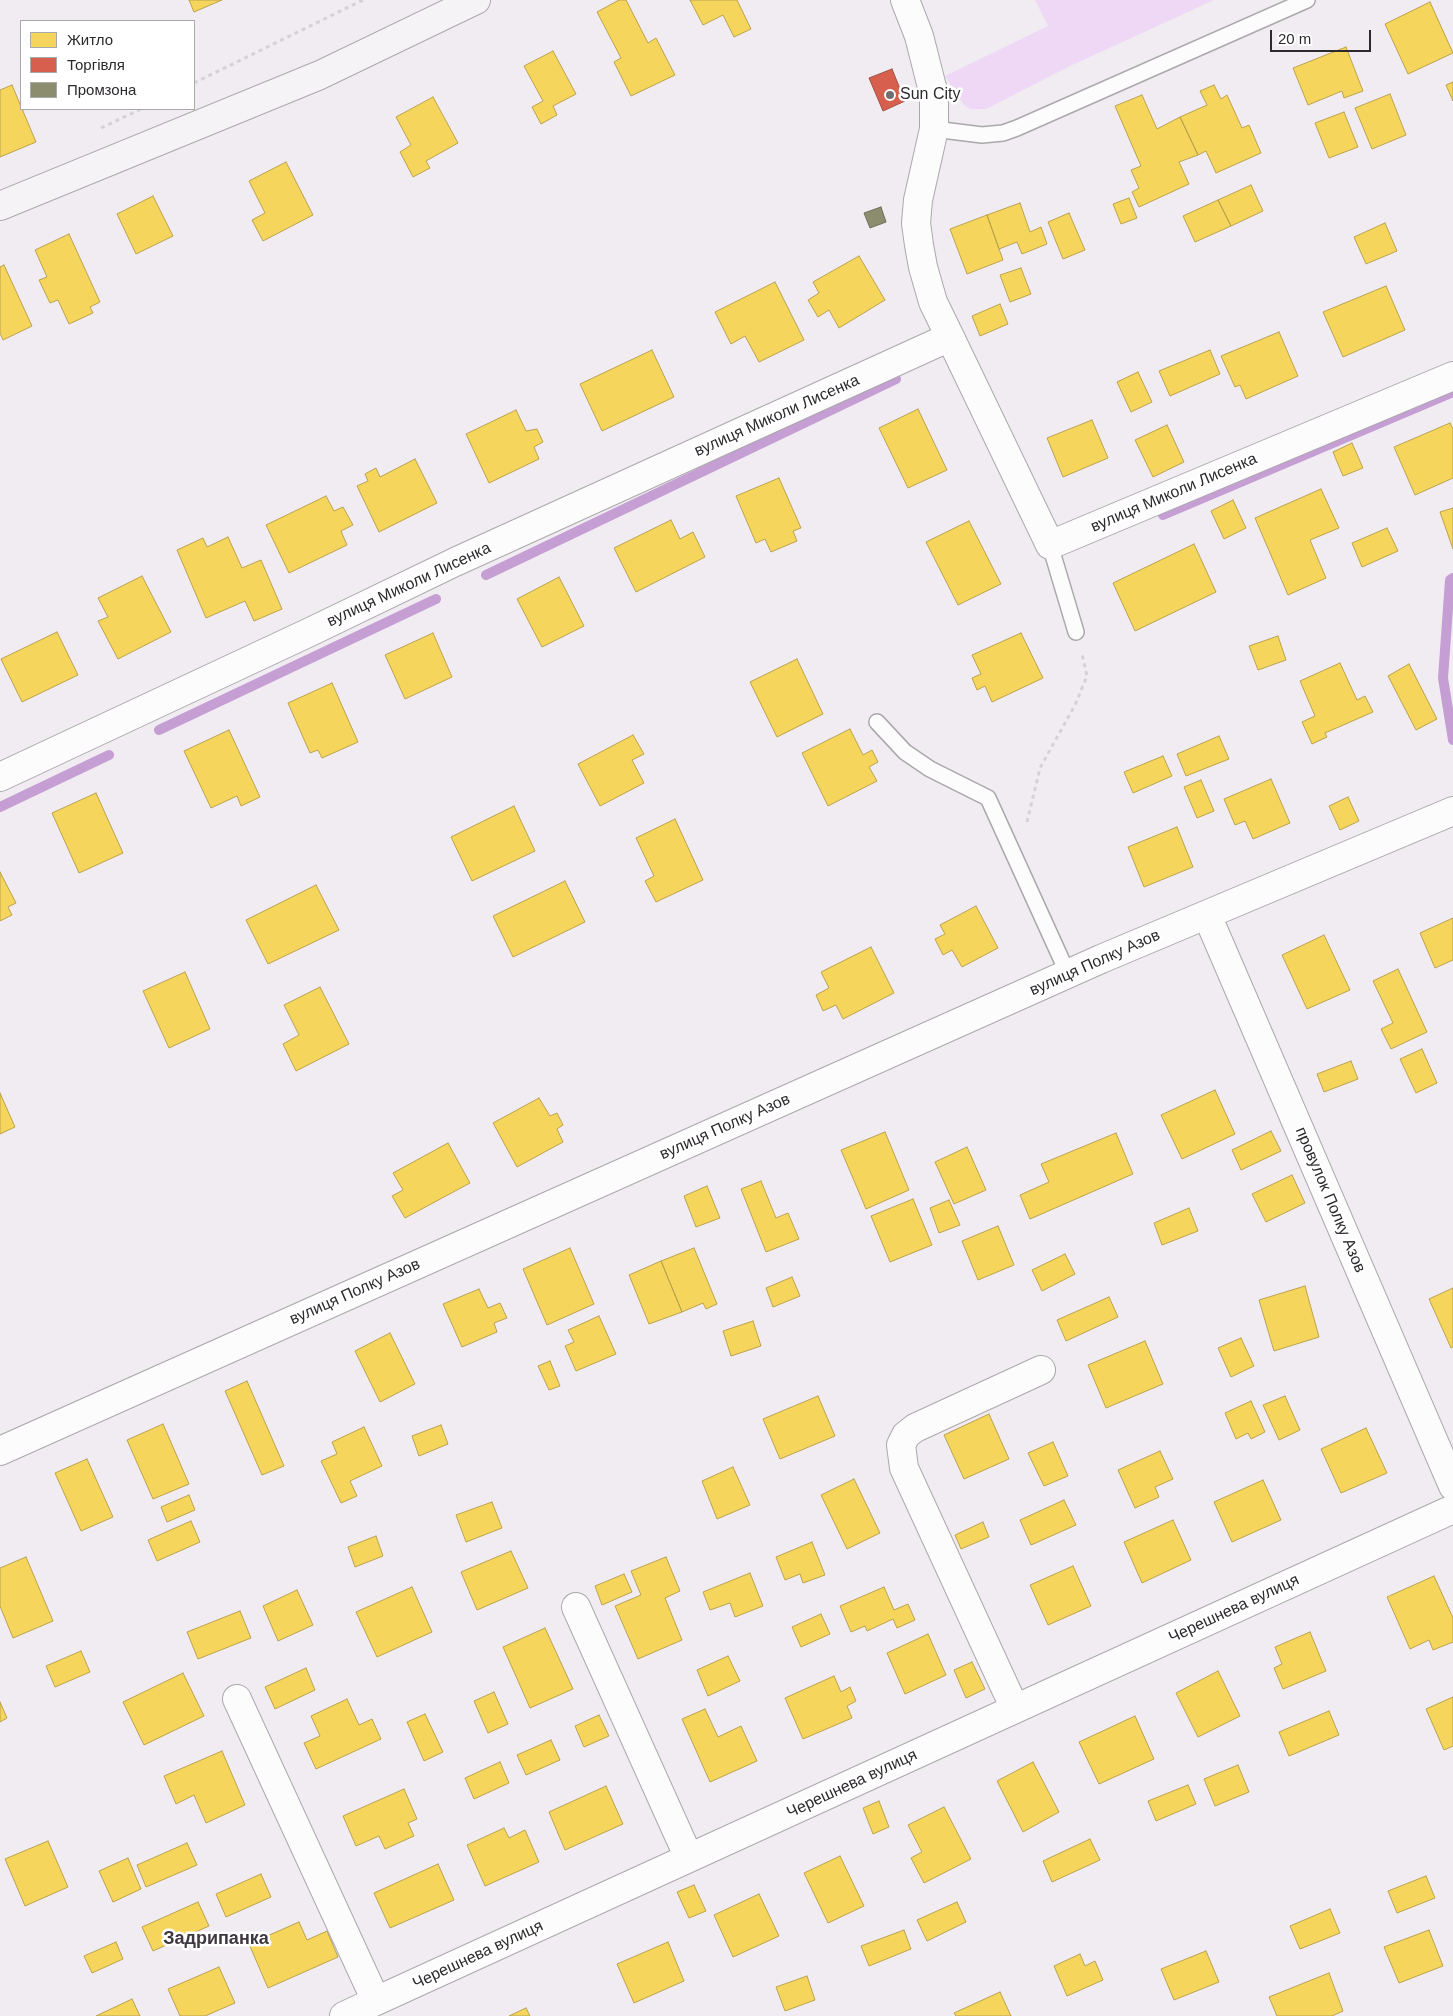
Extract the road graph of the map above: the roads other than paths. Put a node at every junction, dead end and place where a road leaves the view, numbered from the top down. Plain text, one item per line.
1 (476, 0) edge
2 (905, 0) edge
3 (1307, 0) edge
4 (934, 129) junction
5 (0, 206) edge
6 (950, 337) junction
7 (1453, 376) edge
8 (1050, 545) junction
9 (1076, 632) road end
10 (877, 722) dead end
11 (0, 777) edge
12 (1453, 811) edge
13 (1206, 915) junction
14 (1068, 974) junction
15 (1041, 1370) dead end
16 (0, 1451) edge
17 (1453, 1486) edge
18 (1453, 1509) edge
19 (576, 1607) dead end
20 (237, 1699) dead end
21 (1015, 1710) junction
22 (689, 1858) junction
23 (376, 2001) junction
24 (344, 2016) edge

1 - 5 street
2 - 4 street
3 - 4 lane
4 - 6 street
6 - 8 street
6 - 11 street, вулиця Миколи Лисенка
7 - 8 street, вулиця Миколи Лисенка
8 - 9 lane
10 - 14 lane
12 - 13 street, вулиця Полку Азов
13 - 14 street, вулиця Полку Азов
13 - 17 street, провулок Полку Азов
14 - 16 street, вулиця Полку Азов
15 - 21 street
18 - 21 street, Черешнева вулиця
19 - 22 street
20 - 23 street
21 - 22 street, Черешнева вулиця
22 - 23 street, Черешнева вулиця
23 - 24 street, Черешнева вулиця

